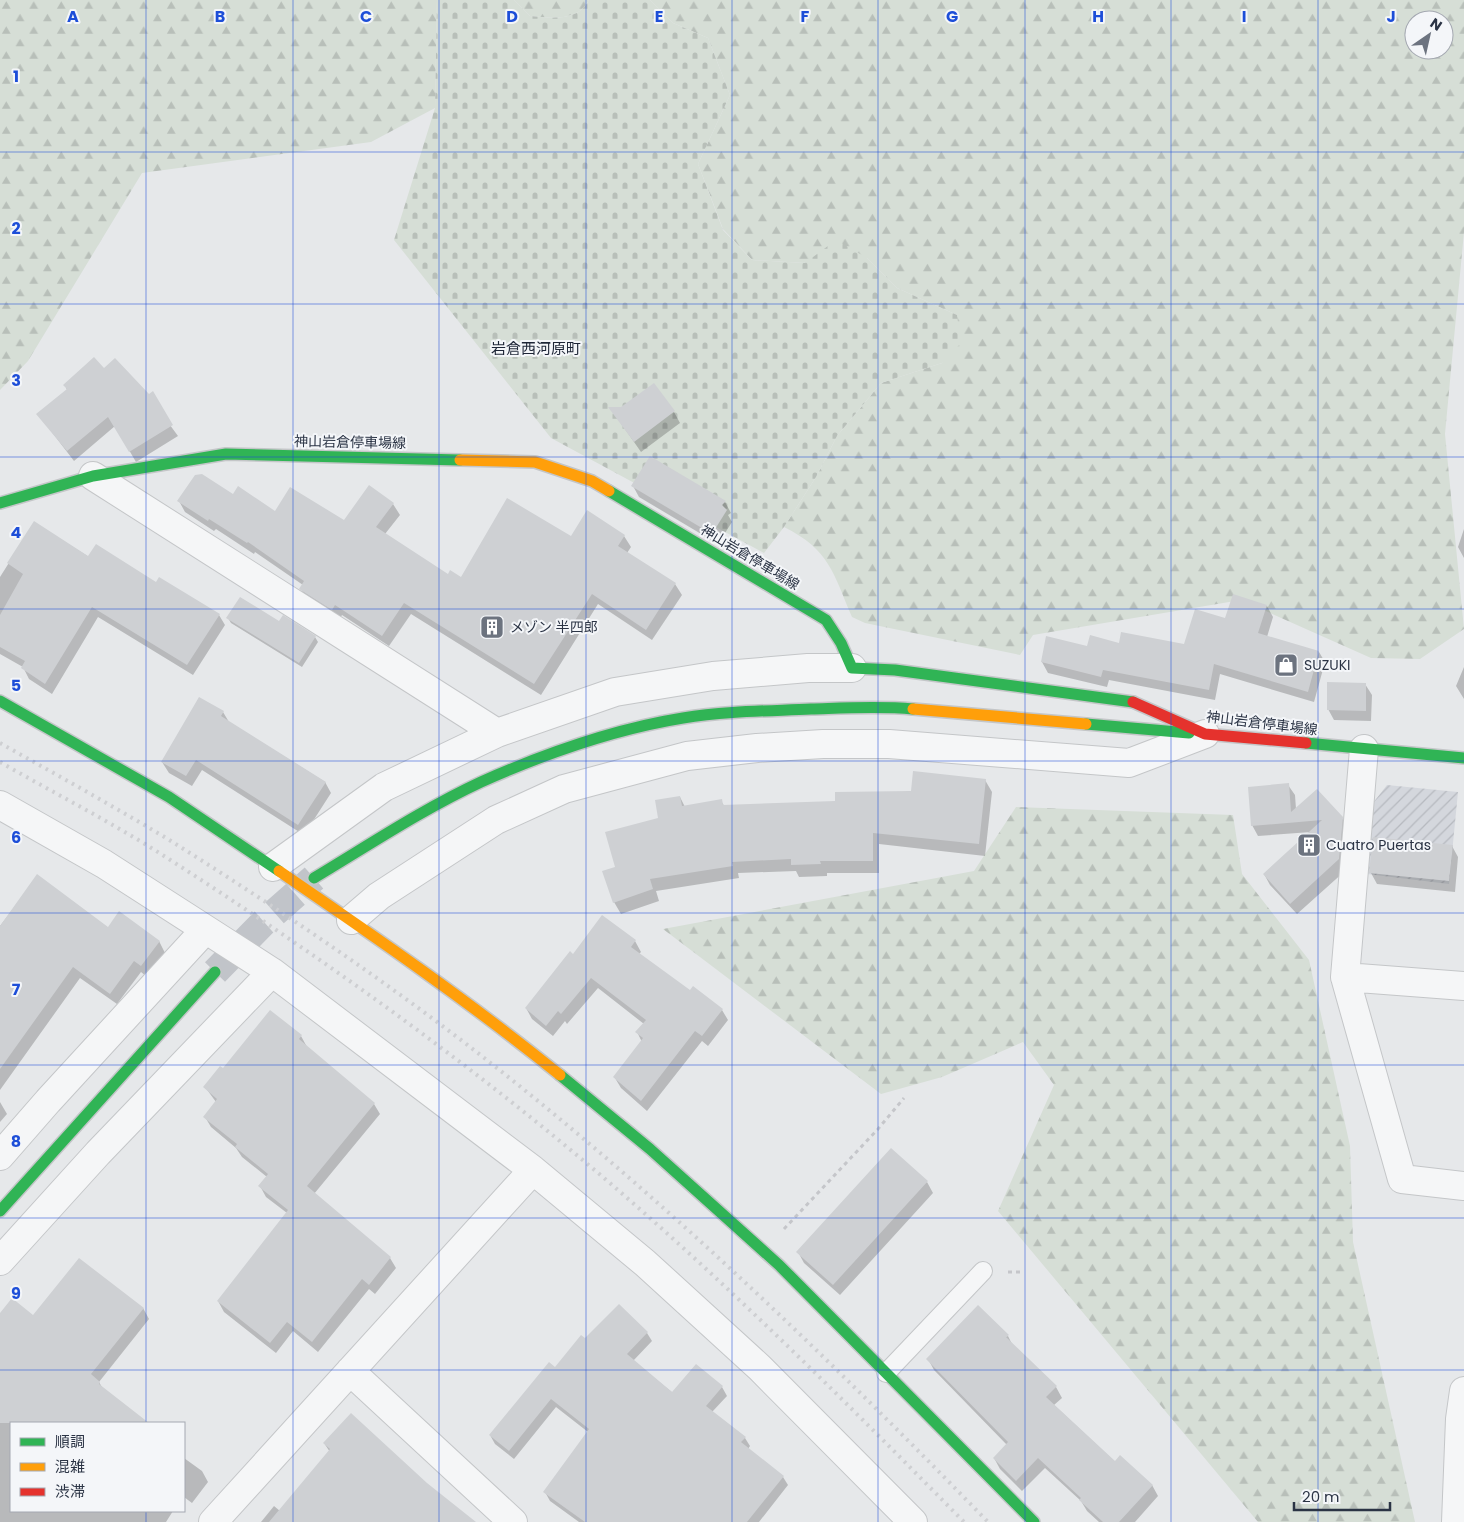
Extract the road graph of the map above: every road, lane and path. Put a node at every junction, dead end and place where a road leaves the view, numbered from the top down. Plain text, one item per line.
1 (93, 476) junction
2 (0, 502) edge
3 (852, 668) junction
4 (0, 701) edge
5 (497, 733) junction
6 (1205, 734) junction
7 (1364, 749) junction
8 (1464, 758) edge
9 (0, 805) edge
10 (273, 867) junction
11 (314, 878) tunnel mouth
12 (351, 920) junction
13 (205, 930) junction
14 (215, 972) tunnel mouth
15 (272, 972) junction
16 (1345, 977) junction
17 (1464, 986) edge
18 (904, 1098) dead end
19 (0, 1156) edge
20 (533, 1170) junction
21 (1464, 1186) edge
22 (0, 1211) edge
23 (763, 1251) junction
24 (0, 1261) edge
25 (983, 1270) dead end
26 (350, 1371) junction
27 (886, 1373) junction
28 (1464, 1391) edge
29 (212, 1522) edge
30 (513, 1522) edge
31 (913, 1522) edge
32 (1034, 1522) edge
33 (1456, 1522) edge

1 - 2 street, 神山岩倉停車場線
1 - 3 street, 神山岩倉停車場線
1 - 5 street
3 - 5 street
3 - 6 street, 神山岩倉停車場線
4 - 10 street
5 - 10 street
6 - 7 street, 神山岩倉停車場線
6 - 11 street
6 - 12 street
7 - 8 street, 神山岩倉停車場線
7 - 16 street
9 - 13 street
10 - 12 street
12 - 23 street
13 - 15 street
13 - 19 street
14 - 22 street
15 - 20 street
15 - 24 street
16 - 17 street
16 - 21 street
18 - 23 path
20 - 26 street
20 - 31 street
23 - 27 street
25 - 27 lane
26 - 29 street
26 - 30 street
27 - 32 street
28 - 33 street

